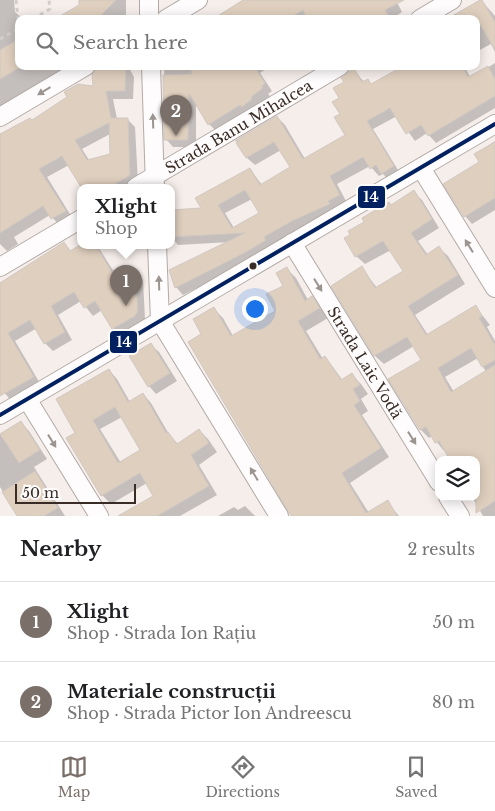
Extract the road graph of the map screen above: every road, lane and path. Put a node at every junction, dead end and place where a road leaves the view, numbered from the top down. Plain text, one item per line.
1 (16, 0) edge
2 (49, 0) edge
3 (149, 0) edge
4 (198, 0) edge
5 (452, 0) edge
6 (18, 15) edge
7 (40, 15) edge
8 (149, 15) edge
9 (173, 15) edge
10 (427, 15) edge
11 (15, 30) edge
12 (0, 39) edge
13 (79, 70) edge
14 (151, 70) edge
15 (334, 70) edge
16 (0, 118) edge
17 (495, 124) edge
18 (421, 168) junction
19 (155, 182) edge
20 (77, 221) edge
21 (292, 243) junction
22 (157, 249) edge
23 (0, 267) edge
24 (495, 288) edge
25 (160, 321) junction
26 (27, 399) junction
27 (0, 415) edge
28 (435, 475) edge
29 (451, 501) edge
30 (99, 516) edge
31 (279, 516) edge
32 (460, 516) edge

1 - 6 path
2 - 7 path
3 - 8 street
4 - 9 street
5 - 10 street
11 - 12 path
13 -> 16 street
19 -> 14 street
15 - 19 street, Strada Banu Mihalcea
17 - 18 street
18 - 21 street
24 -> 18 street
20 - 23 street
21 - 25 street
21 -> 28 street, Strada Laic Vodă
25 -> 22 street
25 - 26 street
31 -> 25 street
26 - 27 street
26 -> 30 street
29 - 32 street

